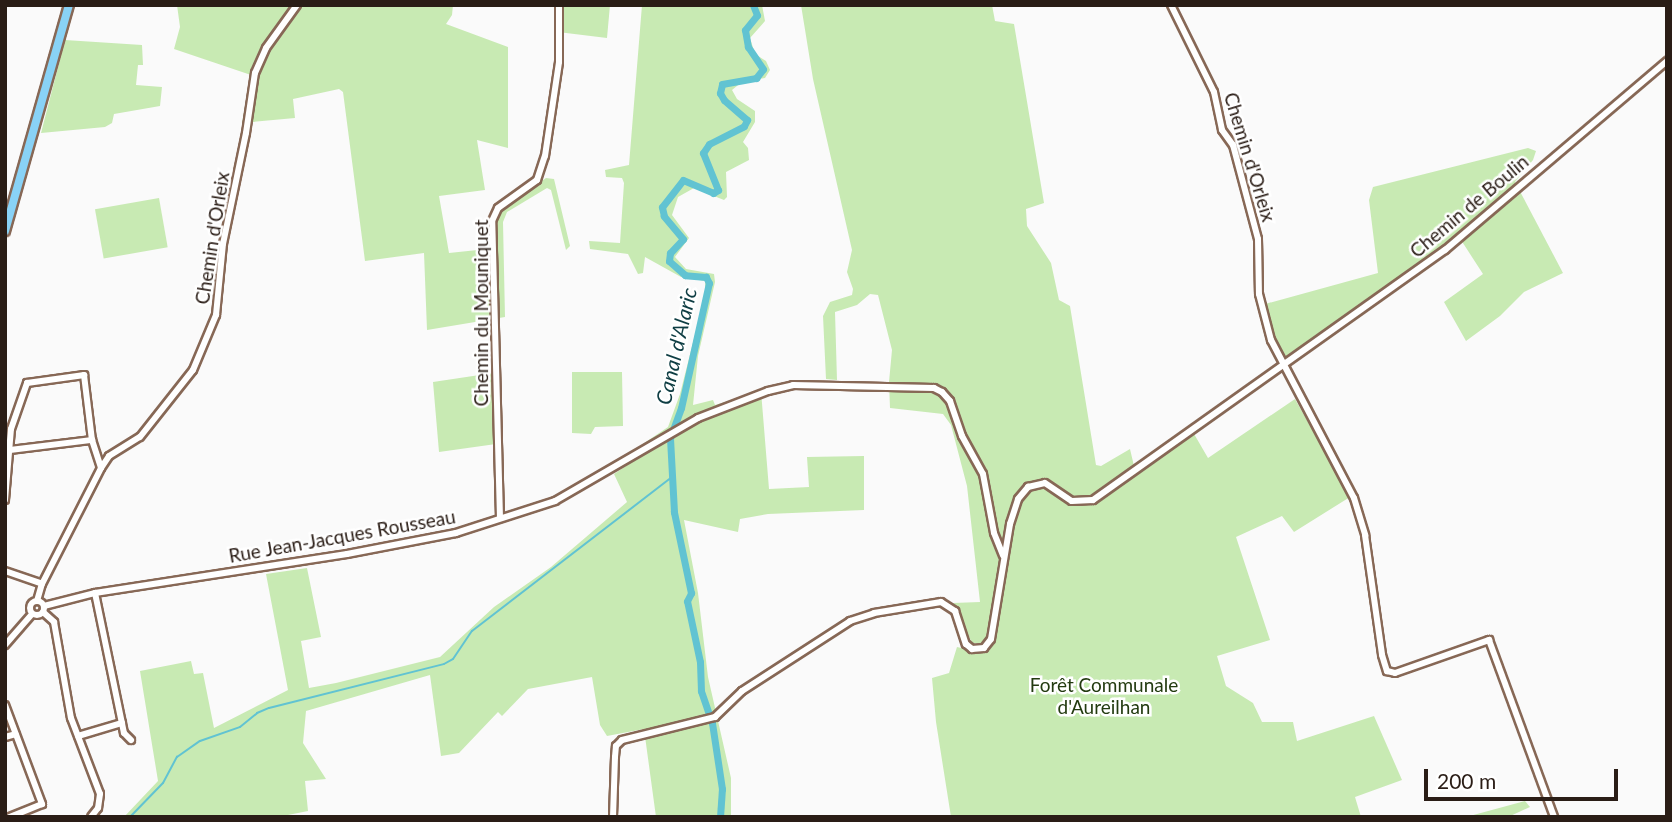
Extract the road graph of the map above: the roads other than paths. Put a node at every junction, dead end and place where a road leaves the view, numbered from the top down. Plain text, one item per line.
1 (69, 5) edge
2 (297, 5) edge
3 (559, 5) edge
4 (1171, 5) edge
5 (1667, 61) edge
6 (5, 231) edge
7 (1283, 366) junction
8 (92, 440) junction
9 (10, 450) junction
10 (101, 468) junction
11 (5, 500) edge
12 (500, 518) junction
13 (1003, 555) junction
14 (5, 570) edge
15 (42, 584) junction
16 (95, 593) junction
17 (37, 601) junction
18 (44, 609) junction
19 (32, 614) junction
20 (5, 645) edge
21 (5, 705) edge
22 (122, 723) junction
23 (16, 734) junction
24 (78, 736) junction
25 (5, 737) edge
26 (131, 740) dead end
27 (10, 817) edge
28 (92, 817) edge
29 (613, 817) edge
30 (1554, 817) edge

1 - 6 main road
2 - 10 street, Chemin d'Orleix
3 - 12 street, Chemin du Mouniquet
4 - 7 street, Chemin d'Orleix
5 - 7 street, Chemin de Boulin
7 - 13 street, Chemin de Boulin
7 - 30 street, Chemin d'Orleix
8 - 9 street
8 - 9 street
8 - 10 street
9 - 11 street
10 - 15 street, Chemin d'Orleix
12 - 13 street, Rue Jean-Jacques Rousseau
12 - 16 street, Rue Jean-Jacques Rousseau
13 - 29 street, Chemin de Boulin
14 - 15 street
15 - 17 street, Chemin d'Orleix
16 - 18 street, Rue Jean-Jacques Rousseau
16 - 22 street
17 - 18 street
17 - 19 street, Chemin d'Orleix
18 - 19 street, Rue Jean-Jacques Rousseau
18 - 24 street
19 - 20 street
21 - 23 street
22 - 24 street
22 - 26 street
23 - 25 street
23 - 27 street
24 - 28 street

